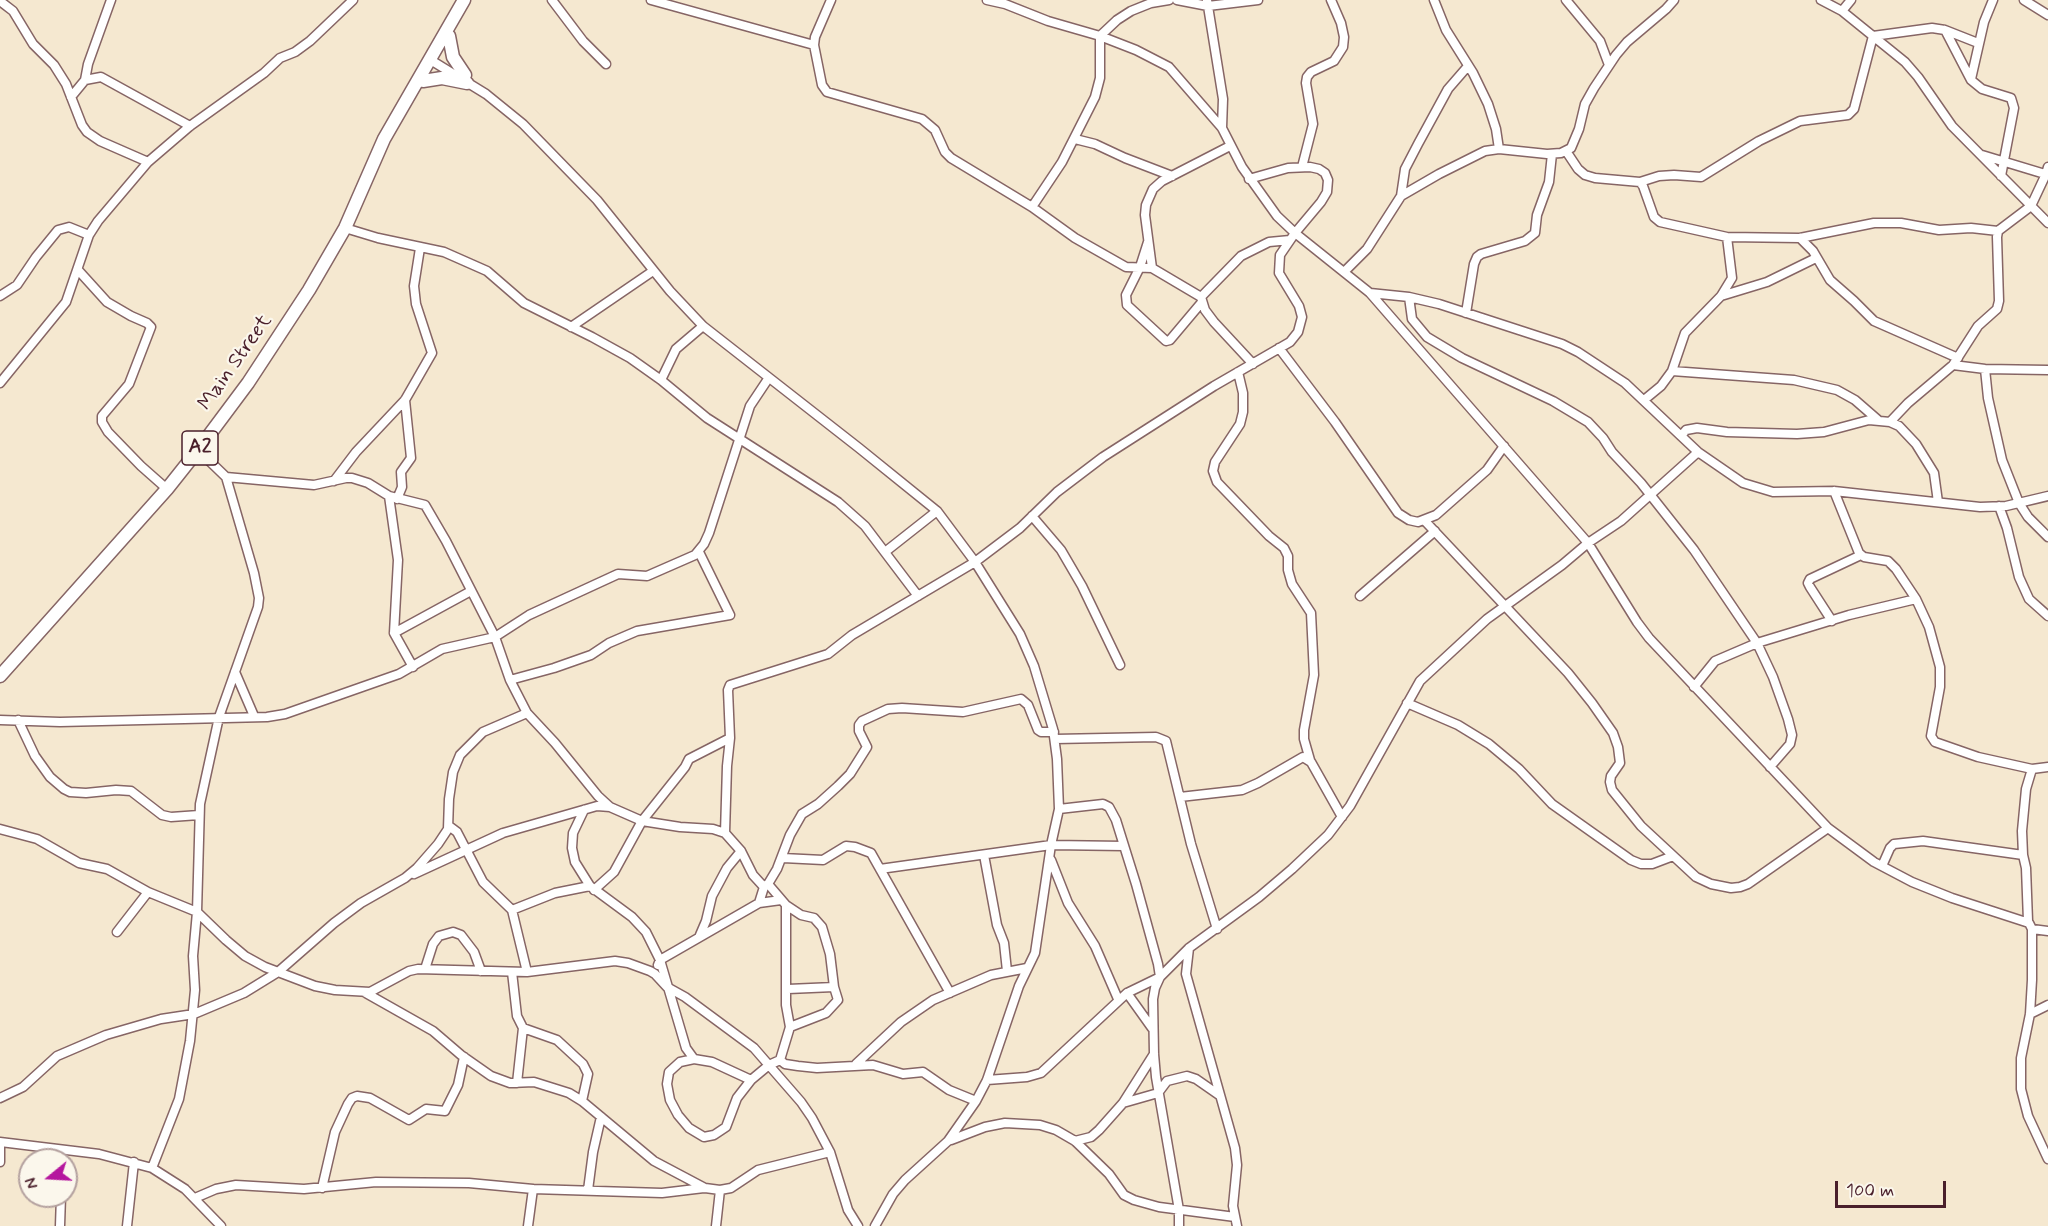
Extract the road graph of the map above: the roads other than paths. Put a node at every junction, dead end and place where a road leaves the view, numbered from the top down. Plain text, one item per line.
1 (111, 0) edge
2 (353, 0) edge
3 (464, 0) edge
4 (469, 0) edge
5 (552, 0) edge
6 (651, 0) edge
7 (831, 0) edge
8 (987, 0) edge
9 (1169, 0) edge
10 (1177, 0) edge
11 (1258, 0) edge
12 (1331, 0) edge
13 (1434, 0) edge
14 (1566, 0) edge
15 (1674, 0) edge
16 (1821, 0) edge
17 (1851, 0) edge
18 (1993, 0) edge
19 (0, 1) edge
20 (2030, 1) edge
21 (1208, 3) edge
22 (1842, 11) junction
23 (2048, 15) edge
24 (1945, 30) junction
25 (449, 36) junction
26 (1100, 36) junction
27 (1873, 36) junction
28 (1978, 44) junction
29 (814, 45) junction
30 (433, 58) junction
31 (606, 64) dead end
32 (1609, 65) junction
33 (1468, 66) junction
34 (466, 79) junction
35 (85, 80) junction
36 (1971, 80) junction
37 (423, 81) junction
38 (71, 96) junction
39 (190, 126) junction
40 (1222, 128) junction
41 (1075, 139) junction
42 (1230, 146) junction
43 (1499, 149) junction
44 (1566, 151) junction
45 (1552, 154) junction
46 (1981, 155) junction
47 (148, 162) junction
48 (2003, 162) junction
49 (1302, 167) junction
50 (2047, 172) edge
51 (1172, 176) junction
52 (2001, 176) junction
53 (1250, 179) junction
54 (1640, 182) junction
55 (360, 190) junction
56 (1401, 196) junction
57 (2031, 206) junction
58 (1032, 207) junction
59 (2048, 223) edge
60 (345, 228) junction
61 (1998, 231) junction
62 (89, 235) junction
63 (1293, 236) junction
64 (1727, 237) junction
65 (1800, 238) junction
66 (1148, 242) junction
67 (420, 248) junction
68 (1816, 258) junction
69 (1140, 267) junction
70 (1152, 268) junction
71 (78, 270) junction
72 (653, 271) junction
73 (1345, 271) junction
74 (1370, 293) junction
75 (0, 296) edge
76 (1721, 296) junction
77 (1409, 297) junction
78 (1201, 299) junction
79 (1466, 313) junction
80 (703, 326) junction
81 (571, 327) junction
82 (1279, 348) junction
83 (1955, 362) junction
84 (1253, 364) junction
85 (1985, 369) junction
86 (2048, 370) edge
87 (1672, 371) junction
88 (1238, 372) junction
89 (768, 379) junction
90 (661, 380) junction
91 (0, 383) edge
92 (1644, 399) junction
93 (405, 400) junction
94 (1878, 420) junction
95 (1890, 422) junction
96 (1681, 436) junction
97 (739, 439) junction
98 (1504, 446) junction
99 (198, 450) junction
100 (1698, 452) junction
101 (226, 477) junction
102 (334, 481) junction
103 (167, 489) junction
104 (1834, 491) junction
105 (1650, 494) junction
106 (2048, 496) edge
107 (393, 497) junction
108 (1938, 502) junction
109 (2019, 503) junction
110 (1999, 506) junction
111 (937, 511) junction
112 (1032, 516) junction
113 (1424, 520) junction
114 (1434, 531) junction
115 (2048, 537) edge
116 (1588, 543) junction
117 (699, 552) junction
118 (885, 552) junction
119 (1861, 555) junction
120 (975, 562) junction
121 (471, 591) junction
122 (918, 596) junction
123 (1360, 596) dead end
124 (1916, 599) junction
125 (1504, 605) junction
126 (2048, 616) edge
127 (1832, 621) junction
128 (394, 633) junction
129 (495, 637) junction
130 (1756, 643) junction
131 (1120, 665) dead end
132 (413, 667) junction
133 (235, 672) junction
134 (0, 676) edge
135 (510, 680) junction
136 (1694, 687) junction
137 (1407, 703) junction
138 (527, 713) junction
139 (254, 716) junction
140 (219, 717) junction
141 (0, 720) edge
142 (18, 720) junction
143 (1054, 735) junction
144 (730, 738) junction
145 (1310, 760) junction
146 (2048, 766) edge
147 (1770, 767) junction
148 (2032, 769) junction
149 (1180, 797) junction
150 (610, 807) junction
151 (1059, 809) junction
152 (584, 810) junction
153 (199, 815) junction
154 (1342, 816) junction
155 (642, 821) junction
156 (449, 826) junction
157 (1828, 828) junction
158 (0, 829) edge
159 (725, 833) junction
160 (1051, 845) junction
161 (1124, 846) junction
162 (466, 850) junction
163 (741, 851) junction
164 (984, 855) junction
165 (2023, 855) junction
166 (1673, 856) junction
167 (783, 858) junction
168 (1050, 858) junction
169 (1882, 866) junction
170 (880, 869) junction
171 (405, 878) junction
172 (766, 886) junction
173 (592, 888) junction
174 (148, 892) junction
175 (759, 903) junction
176 (783, 903) junction
177 (512, 910) junction
178 (198, 912) junction
179 (2030, 925) junction
180 (1217, 929) junction
181 (2048, 931) edge
182 (117, 932) dead end
183 (699, 936) junction
184 (1189, 948) junction
185 (660, 960) junction
186 (1027, 968) junction
187 (425, 969) junction
188 (481, 971) junction
189 (1007, 971) junction
190 (279, 972) junction
191 (512, 972) junction
192 (527, 972) junction
193 (655, 974) junction
194 (1160, 977) junction
195 (667, 987) junction
196 (834, 987) junction
197 (788, 989) junction
198 (363, 992) junction
199 (950, 993) junction
200 (1127, 993) junction
201 (1118, 999) junction
202 (2048, 1005) edge
203 (194, 1014) junction
204 (2030, 1014) junction
205 (790, 1027) junction
206 (523, 1028) junction
207 (1153, 1029) junction
208 (1154, 1054) junction
209 (464, 1057) junction
210 (694, 1059) junction
211 (780, 1060) junction
212 (856, 1064) junction
213 (769, 1065) junction
214 (751, 1080) junction
215 (987, 1080) junction
216 (517, 1083) junction
217 (1158, 1093) junction
218 (1219, 1096) junction
219 (0, 1098) edge
220 (582, 1101) junction
221 (976, 1101) junction
222 (1123, 1103) junction
223 (601, 1117) junction
224 (948, 1141) junction
225 (1075, 1141) junction
226 (0, 1142) edge
227 (55, 1148) edge
228 (78, 1151) edge
229 (830, 1152) junction
230 (2048, 1159) edge
231 (0, 1161) edge
232 (134, 1162) junction
233 (152, 1168) junction
234 (322, 1188) junction
235 (705, 1188) junction
236 (533, 1189) junction
237 (588, 1190) junction
238 (720, 1190) junction
239 (195, 1198) junction
240 (61, 1208) edge
241 (1179, 1209) junction
242 (1235, 1216) junction
243 (60, 1226) edge
244 (127, 1226) edge
245 (221, 1226) edge
246 (528, 1226) edge
247 (716, 1226) edge
248 (858, 1226) edge
249 (875, 1226) edge
250 (1179, 1226) edge
251 (1237, 1226) edge

1 - 35 street
2 - 39 street
3 - 30 highway, Main Street / A2
4 - 25 highway, Main Street / A2
5 - 31 street
6 - 29 street
7 - 29 street
8 - 26 street
9 - 26 street
10 - 21 street
11 - 21 street
12 - 49 street
13 - 33 street
14 - 32 street
15 - 32 street
16 - 22 street
17 - 22 street
18 - 28 street
19 - 38 street
20 - 23 street
21 - 40 street
22 - 27 street
24 - 27 street
24 - 28 street
24 - 36 street
25 - 30 highway, Main Street / A2
25 - 34 highway
26 - 40 street
26 - 41 street
27 - 46 street
27 - 54 street
28 - 36 street
29 - 58 street
30 - 34 street
30 - 37 highway, Main Street / A2
30 - 55 highway, Main Street / A2
32 - 44 street
33 - 43 street
33 - 56 street
34 - 37 highway
34 - 72 street
35 - 38 street
35 - 39 street
36 - 48 street
37 - 55 highway, Main Street / A2
38 - 47 street
39 - 47 street
40 - 42 street
41 - 51 street
41 - 58 street
42 - 51 street
42 - 53 street
43 - 45 street
43 - 56 street
44 - 45 street
44 - 54 street
45 - 79 street
46 - 48 street
46 - 52 street
47 - 62 street
48 - 50 street
48 - 52 street
49 - 53 street
49 - 63 street
50 - 57 street
51 - 66 street
52 - 57 street
53 - 63 street
54 - 64 street
55 - 60 highway, Main Street / A2
56 - 73 street
57 - 59 street
57 - 61 street
58 - 69 street
60 - 67 street
60 - 99 highway, Main Street / A2
61 - 65 street
61 - 83 street
62 - 71 street
62 - 75 street
63 - 73 street
63 - 78 street
63 - 82 street
64 - 65 street
64 - 76 street
65 - 68 street
66 - 69 street
66 - 70 street
67 - 81 street
67 - 93 street
68 - 76 street
68 - 83 street
69 - 70 street
69 - 78 street
70 - 78 street
71 - 91 street
71 - 103 street
72 - 80 street
72 - 81 street
73 - 74 street
74 - 77 street
74 - 98 street
76 - 87 street
77 - 79 street
77 - 105 street
78 - 84 street
79 - 92 street
80 - 89 street
80 - 90 street
81 - 90 street
82 - 84 street
82 - 113 street
83 - 85 street
83 - 95 street
84 - 88 street
85 - 86 street
85 - 109 street
87 - 92 street
87 - 94 street
88 - 112 street
88 - 145 street
89 - 97 street
89 - 111 street
90 - 97 street
92 - 96 street
93 - 102 street
93 - 107 street
94 - 95 street
94 - 96 street
95 - 108 street
96 - 100 street
97 - 117 street
97 - 118 street
98 - 113 street
98 - 116 street
99 - 101 street
99 - 103 highway, Main Street / A2
100 - 104 street
100 - 105 street
101 - 102 street
101 - 133 street
102 - 107 street
103 - 134 highway, Main Street / A2
104 - 108 street
104 - 119 street
105 - 116 street
105 - 130 street
106 - 109 street
107 - 121 street
107 - 128 street
108 - 110 street
109 - 110 street
109 - 115 street
110 - 126 street
111 - 118 street
111 - 120 street
112 - 120 street
112 - 131 street
113 - 114 street
114 - 123 street
114 - 125 street
116 - 125 street
116 - 136 street
117 - 129 street
117 - 135 street
118 - 122 street
119 - 124 street
119 - 127 street
120 - 122 street
120 - 143 street
121 - 128 street
121 - 129 street
122 - 144 street
124 - 127 street
124 - 148 street
125 - 137 street
125 - 166 street
127 - 130 street
128 - 132 street
129 - 132 street
129 - 135 street
130 - 136 street
130 - 147 street
132 - 139 street
133 - 139 street
133 - 140 street
135 - 138 street
136 - 147 street
137 - 154 street
137 - 166 street
138 - 150 street
138 - 156 street
139 - 140 street
140 - 142 street
140 - 153 street
141 - 142 street
142 - 153 street
143 - 149 street
143 - 151 street
143 - 167 street
144 - 155 street
144 - 159 street
145 - 149 street
145 - 154 street
146 - 148 street
147 - 157 street
148 - 165 street
149 - 180 street
150 - 152 street
150 - 155 street
151 - 160 street
151 - 161 street
152 - 162 street
152 - 173 street
153 - 178 street
154 - 180 street
155 - 159 street
155 - 173 street
156 - 162 street
156 - 171 street
157 - 166 street
157 - 169 street
158 - 174 street
159 - 163 street
160 - 161 street
160 - 164 street
160 - 168 street
161 - 194 street
162 - 171 street
162 - 177 street
163 - 172 street
163 - 183 street
164 - 170 street
164 - 189 street
165 - 169 street
165 - 179 street
167 - 170 street
167 - 172 street
168 - 186 street
168 - 201 street
169 - 179 street
170 - 199 street
171 - 190 street
172 - 175 street
172 - 176 street
173 - 177 street
173 - 185 street
174 - 178 street
174 - 182 street
175 - 176 street
175 - 183 street
176 - 196 street
176 - 197 street
177 - 192 street
178 - 190 street
178 - 203 street
179 - 181 street
179 - 204 street
180 - 184 street
183 - 185 street
184 - 194 street
184 - 218 street
185 - 193 street
185 - 195 street
186 - 189 street
186 - 215 street
187 - 188 street
187 - 188 street
187 - 198 street
188 - 191 street
189 - 199 street
190 - 198 street
190 - 203 street
191 - 192 street
191 - 206 street
192 - 193 street
193 - 195 street
194 - 200 street
194 - 207 street
195 - 210 street
195 - 213 street
196 - 197 street
196 - 205 street
197 - 205 street
198 - 209 street
199 - 212 street
200 - 201 street
200 - 207 street
201 - 215 street
202 - 204 street
203 - 219 street
203 - 233 street
204 - 230 street
205 - 211 street
206 - 216 street
206 - 220 street
207 - 208 street
208 - 217 street
208 - 222 street
209 - 216 street
209 - 234 street
210 - 214 street
210 - 214 street
211 - 212 street
211 - 213 street
212 - 221 street
213 - 214 street
213 - 229 street
215 - 221 street
216 - 220 street
217 - 218 street
217 - 222 street
217 - 241 street
218 - 242 street
220 - 223 street
221 - 224 street
222 - 225 street
223 - 235 street
223 - 237 street
224 - 225 street
224 - 249 street
225 - 241 street
226 - 227 street
226 - 231 street
228 - 232 street
229 - 238 street
229 - 248 street
232 - 233 street
232 - 244 street
233 - 239 street
234 - 236 street
234 - 239 street
235 - 237 street
235 - 238 street
236 - 237 street
236 - 246 street
238 - 247 street
239 - 245 street
240 - 243 street
241 - 242 street
241 - 250 street
242 - 251 street

